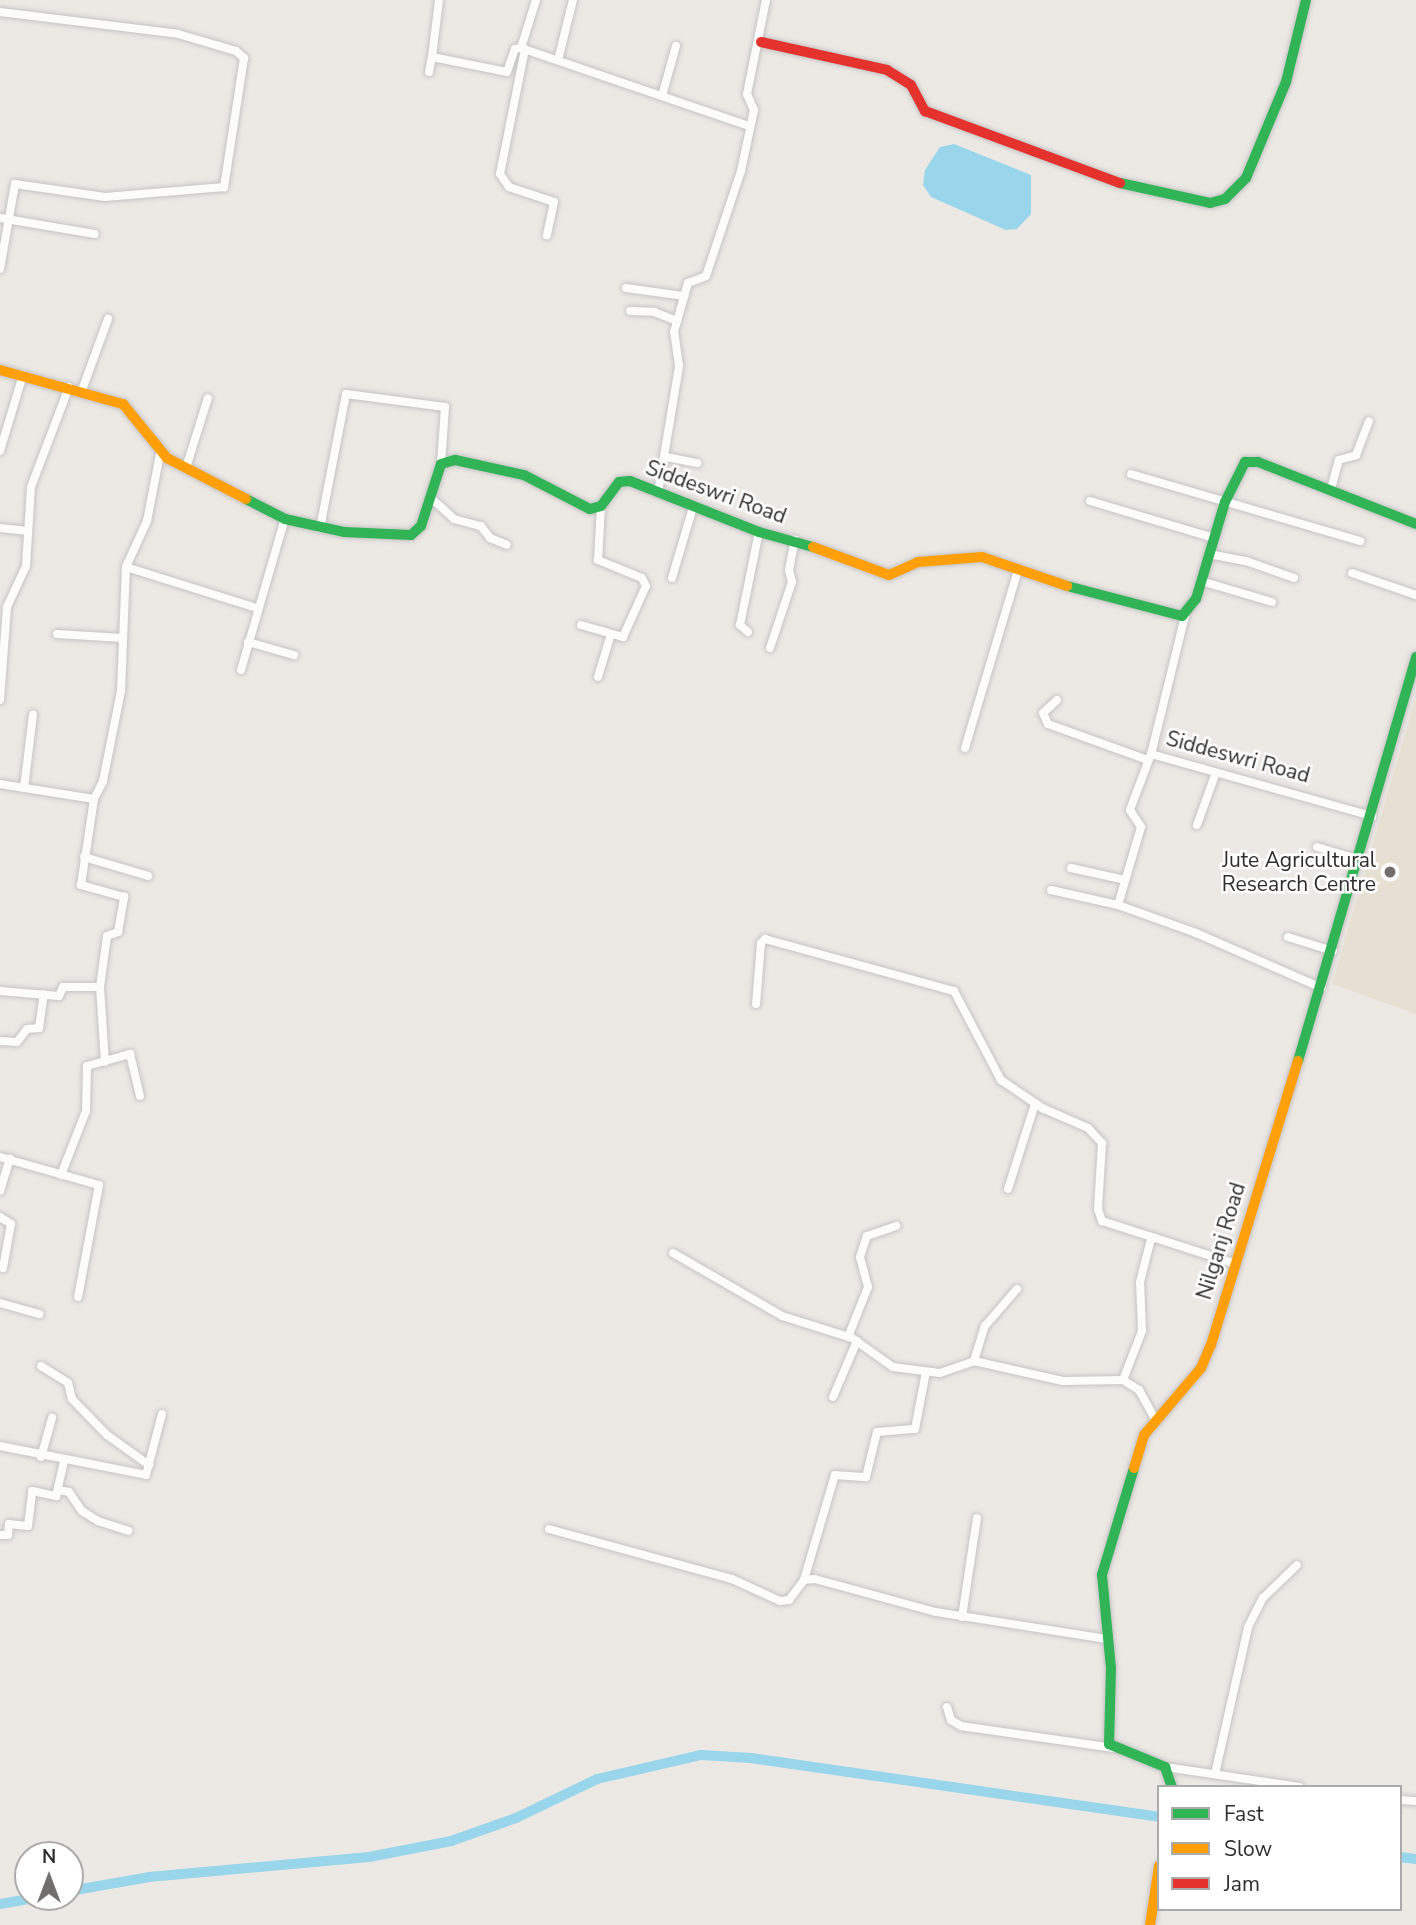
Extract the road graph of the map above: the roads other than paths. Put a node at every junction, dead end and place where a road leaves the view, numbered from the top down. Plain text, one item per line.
1 (439, 0) edge
2 (536, 0) edge
3 (573, 0) edge
4 (766, 0) edge
5 (1306, 0) edge
6 (0, 12) edge
7 (761, 42) junction
8 (676, 46) dead end
9 (523, 48) junction
10 (432, 57) junction
11 (558, 60) junction
12 (429, 72) dead end
13 (662, 96) junction
14 (749, 125) junction
15 (3, 220) edge
16 (95, 234) dead end
17 (547, 235) dead end
18 (0, 269) edge
19 (626, 288) dead end
20 (684, 296) junction
21 (630, 311) dead end
22 (108, 319) dead end
23 (677, 321) junction
24 (0, 370) edge
25 (23, 375) junction
26 (69, 387) junction
27 (82, 390) junction
28 (208, 398) dead end
29 (1369, 421) dead end
30 (0, 451) edge
31 (160, 454) junction
32 (666, 457) junction
33 (697, 463) dead end
34 (441, 464) junction
35 (186, 468) junction
36 (1131, 474) dead end
37 (1331, 489) junction
38 (658, 492) junction
39 (432, 499) junction
40 (1090, 501) dead end
41 (1225, 502) junction
42 (601, 506) junction
43 (693, 507) junction
44 (285, 519) junction
45 (1416, 524) edge
46 (0, 528) edge
47 (320, 528) junction
48 (29, 531) junction
49 (759, 532) junction
50 (1214, 538) junction
51 (795, 540) junction
52 (1360, 541) dead end
53 (507, 545) dead end
54 (1209, 554) junction
55 (126, 567) junction
56 (1018, 570) junction
57 (1352, 573) dead end
58 (672, 578) dead end
59 (1294, 578) dead end
60 (1201, 581) junction
61 (1416, 596) edge
62 (1272, 602) dead end
63 (257, 608) junction
64 (1185, 616) junction
65 (581, 625) dead end
66 (748, 632) dead end
67 (57, 634) dead end
68 (611, 634) junction
69 (123, 638) junction
70 (248, 642) junction
71 (770, 648) dead end
72 (294, 655) dead end
73 (1416, 657) edge
74 (241, 670) dead end
75 (598, 677) dead end
76 (0, 700) edge
77 (1057, 700) dead end
78 (33, 715) dead end
79 (965, 748) dead end
80 (1149, 757) junction
81 (1215, 775) junction
82 (0, 783) edge
83 (24, 788) junction
84 (94, 799) junction
85 (1372, 816) junction
86 (1197, 825) dead end
87 (1317, 847) dead end
88 (84, 857) junction
89 (1357, 859) junction
90 (1071, 868) dead end
91 (148, 876) dead end
92 (1125, 880) junction
93 (1051, 890) dead end
94 (1118, 905) junction
95 (1289, 937) dead end
96 (1334, 951) junction
97 (100, 987) junction
98 (1322, 988) junction
99 (0, 991) edge
100 (44, 995) junction
101 (756, 1004) dead end
102 (0, 1041) edge
103 (0, 1047) edge
104 (105, 1062) junction
105 (140, 1096) dead end
106 (1035, 1104) junction
107 (0, 1157) edge
108 (10, 1159) junction
109 (61, 1175) junction
110 (1008, 1189) dead end
111 (0, 1191) edge
112 (0, 1217) edge
113 (896, 1226) dead end
114 (1151, 1239) junction
115 (673, 1253) dead end
116 (1233, 1263) junction
117 (3, 1268) dead end
118 (1017, 1290) dead end
119 (78, 1297) dead end
120 (0, 1303) edge
121 (39, 1314) dead end
122 (853, 1339) junction
123 (974, 1361) junction
124 (41, 1366) dead end
125 (926, 1372) junction
126 (1123, 1380) junction
127 (833, 1397) dead end
128 (162, 1414) dead end
129 (52, 1418) dead end
130 (1156, 1421) junction
131 (0, 1446) edge
132 (41, 1457) junction
133 (64, 1461) junction
134 (149, 1465) junction
135 (58, 1490) junction
136 (977, 1518) dead end
137 (549, 1529) dead end
138 (128, 1531) dead end
139 (0, 1535) edge
140 (1297, 1565) dead end
141 (804, 1580) junction
142 (962, 1617) junction
143 (1106, 1639) junction
144 (947, 1707) dead end
145 (1113, 1748) junction
146 (1165, 1767) junction
147 (1215, 1774) junction
148 (1171, 1785) edge
149 (1287, 1785) edge
150 (1157, 1879) edge
151 (1150, 1925) edge

1 - 10 street
2 - 9 street
3 - 11 street
4 - 7 street
5 - 7 street
6 - 15 street
7 - 14 street
8 - 13 street
9 - 10 street
9 - 11 street
9 - 17 street
10 - 12 street
11 - 13 street
13 - 14 street
14 - 20 street
15 - 16 street
15 - 18 street
19 - 20 street
20 - 23 street
21 - 23 street
22 - 27 street
23 - 32 street
24 - 25 street
25 - 26 street
25 - 30 street
26 - 27 street
26 - 48 street
27 - 31 street
28 - 35 street
29 - 37 street
31 - 35 street
31 - 55 street
32 - 33 street
32 - 38 street
34 - 39 street
34 - 42 street
34 - 47 street
35 - 44 street
36 - 41 street
37 - 41 street, Siddeswri Road
37 - 45 street, Siddeswri Road
38 - 42 street, Siddeswri Road
38 - 43 street, Siddeswri Road
39 - 47 street
39 - 53 street
40 - 50 street
41 - 50 street, Siddeswri Road
41 - 52 street
42 - 68 street
43 - 49 street, Siddeswri Road
43 - 58 street
44 - 47 street
44 - 63 street
46 - 48 street
48 - 76 street
49 - 51 street, Siddeswri Road
49 - 66 street
50 - 54 street, Siddeswri Road
51 - 56 street, Siddeswri Road
51 - 71 street
54 - 59 street
54 - 60 street, Siddeswri Road
55 - 63 street
55 - 69 street
56 - 64 street, Siddeswri Road
56 - 79 street
57 - 61 street
60 - 62 street
60 - 64 street, Siddeswri Road
63 - 70 street
64 - 80 street, Siddeswri Road
65 - 68 street
67 - 69 street
68 - 75 street
69 - 84 street
70 - 72 street
70 - 74 street
73 - 85 street, Nilganj Road
77 - 80 street
78 - 83 street
80 - 81 street, Siddeswri Road
80 - 92 street
81 - 85 street, Siddeswri Road
81 - 86 street
82 - 83 street
83 - 84 street
84 - 88 street
85 - 89 street, Nilganj Road
87 - 89 street
88 - 91 street
88 - 97 street
89 - 96 street, Nilganj Road
90 - 92 street
92 - 94 street
93 - 94 street
94 - 98 street
95 - 96 street
96 - 98 street, Nilganj Road
97 - 100 street
97 - 104 street
98 - 116 street, Nilganj Road
99 - 100 street
100 - 102 street
101 - 106 street
102 - 103 street
104 - 105 street
104 - 109 street
106 - 110 street
106 - 114 street
107 - 108 street
108 - 109 street
108 - 111 street
109 - 119 street
112 - 117 street
113 - 122 street
114 - 116 street
114 - 126 street
115 - 122 street
116 - 130 street, Nilganj Road
118 - 123 street
120 - 121 street
122 - 125 street
122 - 127 street
123 - 125 street
123 - 126 street
124 - 134 street
125 - 141 street
126 - 130 street
128 - 134 street
129 - 132 street
130 - 143 street, Nilganj Road
131 - 132 street
132 - 133 street
133 - 134 street
133 - 135 street
135 - 138 street
135 - 139 street
136 - 142 street
137 - 141 street
140 - 147 street
141 - 142 street
142 - 143 street
143 - 145 street, Nilganj Road
144 - 145 street
145 - 146 street
146 - 147 street
146 - 148 street
147 - 149 street
150 - 151 street

